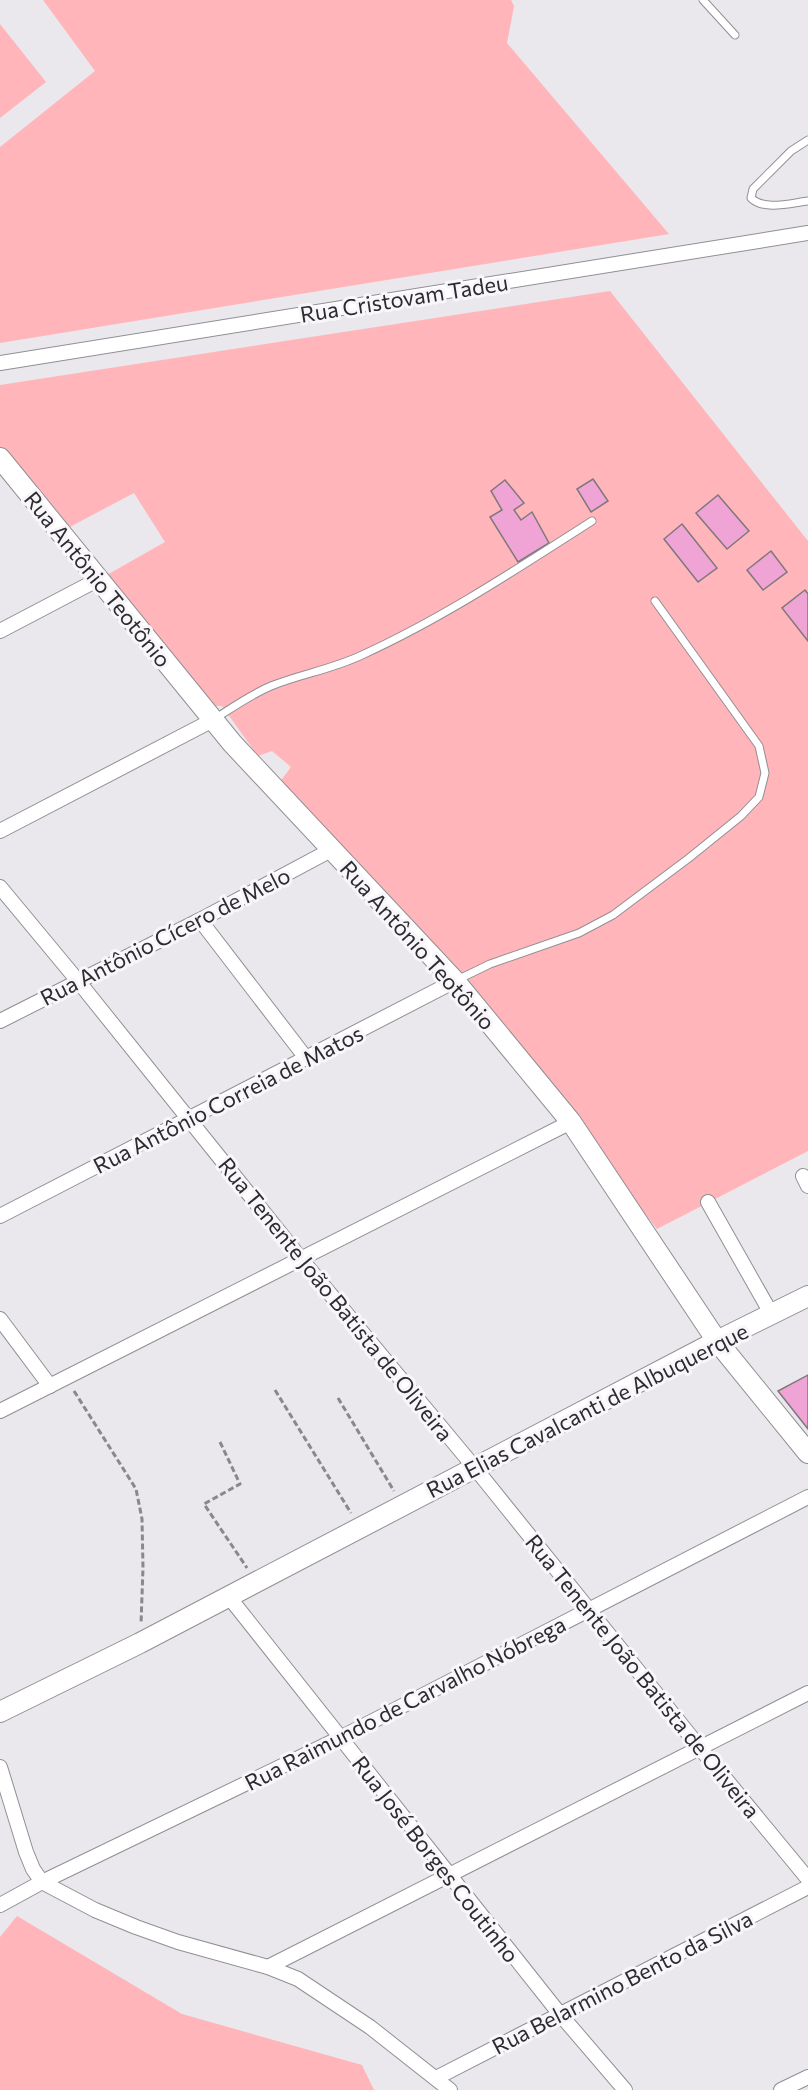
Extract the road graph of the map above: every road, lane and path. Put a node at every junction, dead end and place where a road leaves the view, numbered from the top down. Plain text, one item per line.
1 (703, 0) edge
2 (717, 0) edge
3 (709, 7) junction
4 (735, 35) dead end
5 (808, 140) edge
6 (808, 201) edge
7 (808, 233) edge
8 (0, 363) edge
9 (0, 458) edge
10 (592, 521) dead end
11 (99, 579) junction
12 (655, 601) dead end
13 (0, 631) edge
14 (213, 720) junction
15 (0, 831) edge
16 (331, 850) junction
17 (0, 887) edge
18 (200, 920) junction
19 (78, 981) junction
20 (455, 981) junction
21 (0, 1021) edge
22 (306, 1058) junction
23 (190, 1119) junction
24 (571, 1122) junction
25 (708, 1202) dead end
26 (0, 1216) edge
27 (301, 1259) junction
28 (808, 1296) edge
29 (772, 1315) junction
30 (0, 1319) edge
31 (717, 1341) junction
32 (66, 1378) junction
33 (50, 1386) junction
34 (275, 1390) dead end
35 (338, 1398) dead end
36 (0, 1411) edge
37 (220, 1442) dead end
38 (808, 1453) edge
39 (475, 1468) junction
40 (808, 1497) edge
41 (403, 1505) junction
42 (360, 1527) junction
43 (256, 1582) junction
44 (229, 1597) junction
45 (590, 1610) junction
46 (140, 1643) junction
47 (808, 1693) edge
48 (0, 1712) edge
49 (340, 1738) junction
50 (700, 1748) junction
51 (0, 1767) edge
52 (448, 1875) junction
53 (808, 1879) edge
54 (42, 1882) junction
55 (808, 1887) edge
56 (0, 1905) edge
57 (268, 1967) junction
58 (559, 2013) junction
59 (808, 2077) edge
60 (436, 2078) junction
61 (450, 2090) edge
62 (625, 2090) edge
63 (781, 2090) edge

1 - 3 lane
2 - 3 lane
3 - 4 lane
5 - 6 lane
7 - 8 street, Rua Cristovam Tadeu
9 - 11 street, Rua Antônio Teotônio
10 - 14 lane
11 - 13 street
11 - 14 street, Rua Antônio Teotônio
12 - 20 lane
14 - 15 street
14 - 16 street, Rua Antônio Teotônio
16 - 18 street, Rua Antônio Cícero de Melo
16 - 20 street, Rua Antônio Teotônio
17 - 19 street, Rua Tenente João Batista de Oliveira
18 - 19 street, Rua Antônio Cícero de Melo
18 - 22 street
19 - 21 street, Rua Antônio Cícero de Melo
19 - 23 street, Rua Tenente João Batista de Oliveira
20 - 22 street, Rua Antônio Correia de Matos
20 - 24 street, Rua Antônio Teotônio
22 - 23 street, Rua Antônio Correia de Matos
23 - 26 street, Rua Antônio Correia de Matos
23 - 27 street, Rua Tenente João Batista de Oliveira
24 - 27 street
24 - 31 street, Rua Antônio Teotônio
25 - 29 street, Rua Elias Cavalcanti de Albuquerque
27 - 32 street
27 - 39 street, Rua Tenente João Batista de Oliveira
28 - 29 street, Rua Elias Cavalcanti de Albuquerque
29 - 31 street, Rua Elias Cavalcanti de Albuquerque
30 - 33 street
31 - 38 street, Rua Antônio Teotônio
31 - 39 street, Rua Elias Cavalcanti de Albuquerque
32 - 33 street
32 - 46 path
33 - 36 street
34 - 42 path
35 - 41 path, Rua Elias Cavalcanti de Albuquerque
37 - 43 path
39 - 41 street, Rua Elias Cavalcanti de Albuquerque
39 - 45 street, Rua Tenente João Batista de Oliveira
40 - 45 street, Rua Raimundo de Carvalho Nóbrega
41 - 42 street, Rua Elias Cavalcanti de Albuquerque
42 - 43 street, Rua Elias Cavalcanti de Albuquerque
43 - 44 street, Rua Elias Cavalcanti de Albuquerque
44 - 46 street, Rua Elias Cavalcanti de Albuquerque
44 - 49 street, Rua José Borges Coutinho
45 - 49 street, Rua Raimundo de Carvalho Nóbrega
45 - 50 street, Rua Tenente João Batista de Oliveira
46 - 48 street, Rua Elias Cavalcanti de Albuquerque
47 - 50 street
49 - 52 street, Rua José Borges Coutinho
49 - 54 street, Rua Raimundo de Carvalho Nóbrega
50 - 52 street
50 - 53 street, Rua Tenente João Batista de Oliveira
51 - 54 street
52 - 57 street
52 - 58 street, Rua José Borges Coutinho
54 - 56 street, Rua Raimundo de Carvalho Nóbrega
54 - 57 street
55 - 58 street, Rua Belarmino Bento da Silva
57 - 60 street
58 - 60 street, Rua Belarmino Bento da Silva
58 - 62 street, Rua José Borges Coutinho
59 - 63 street
60 - 61 street

